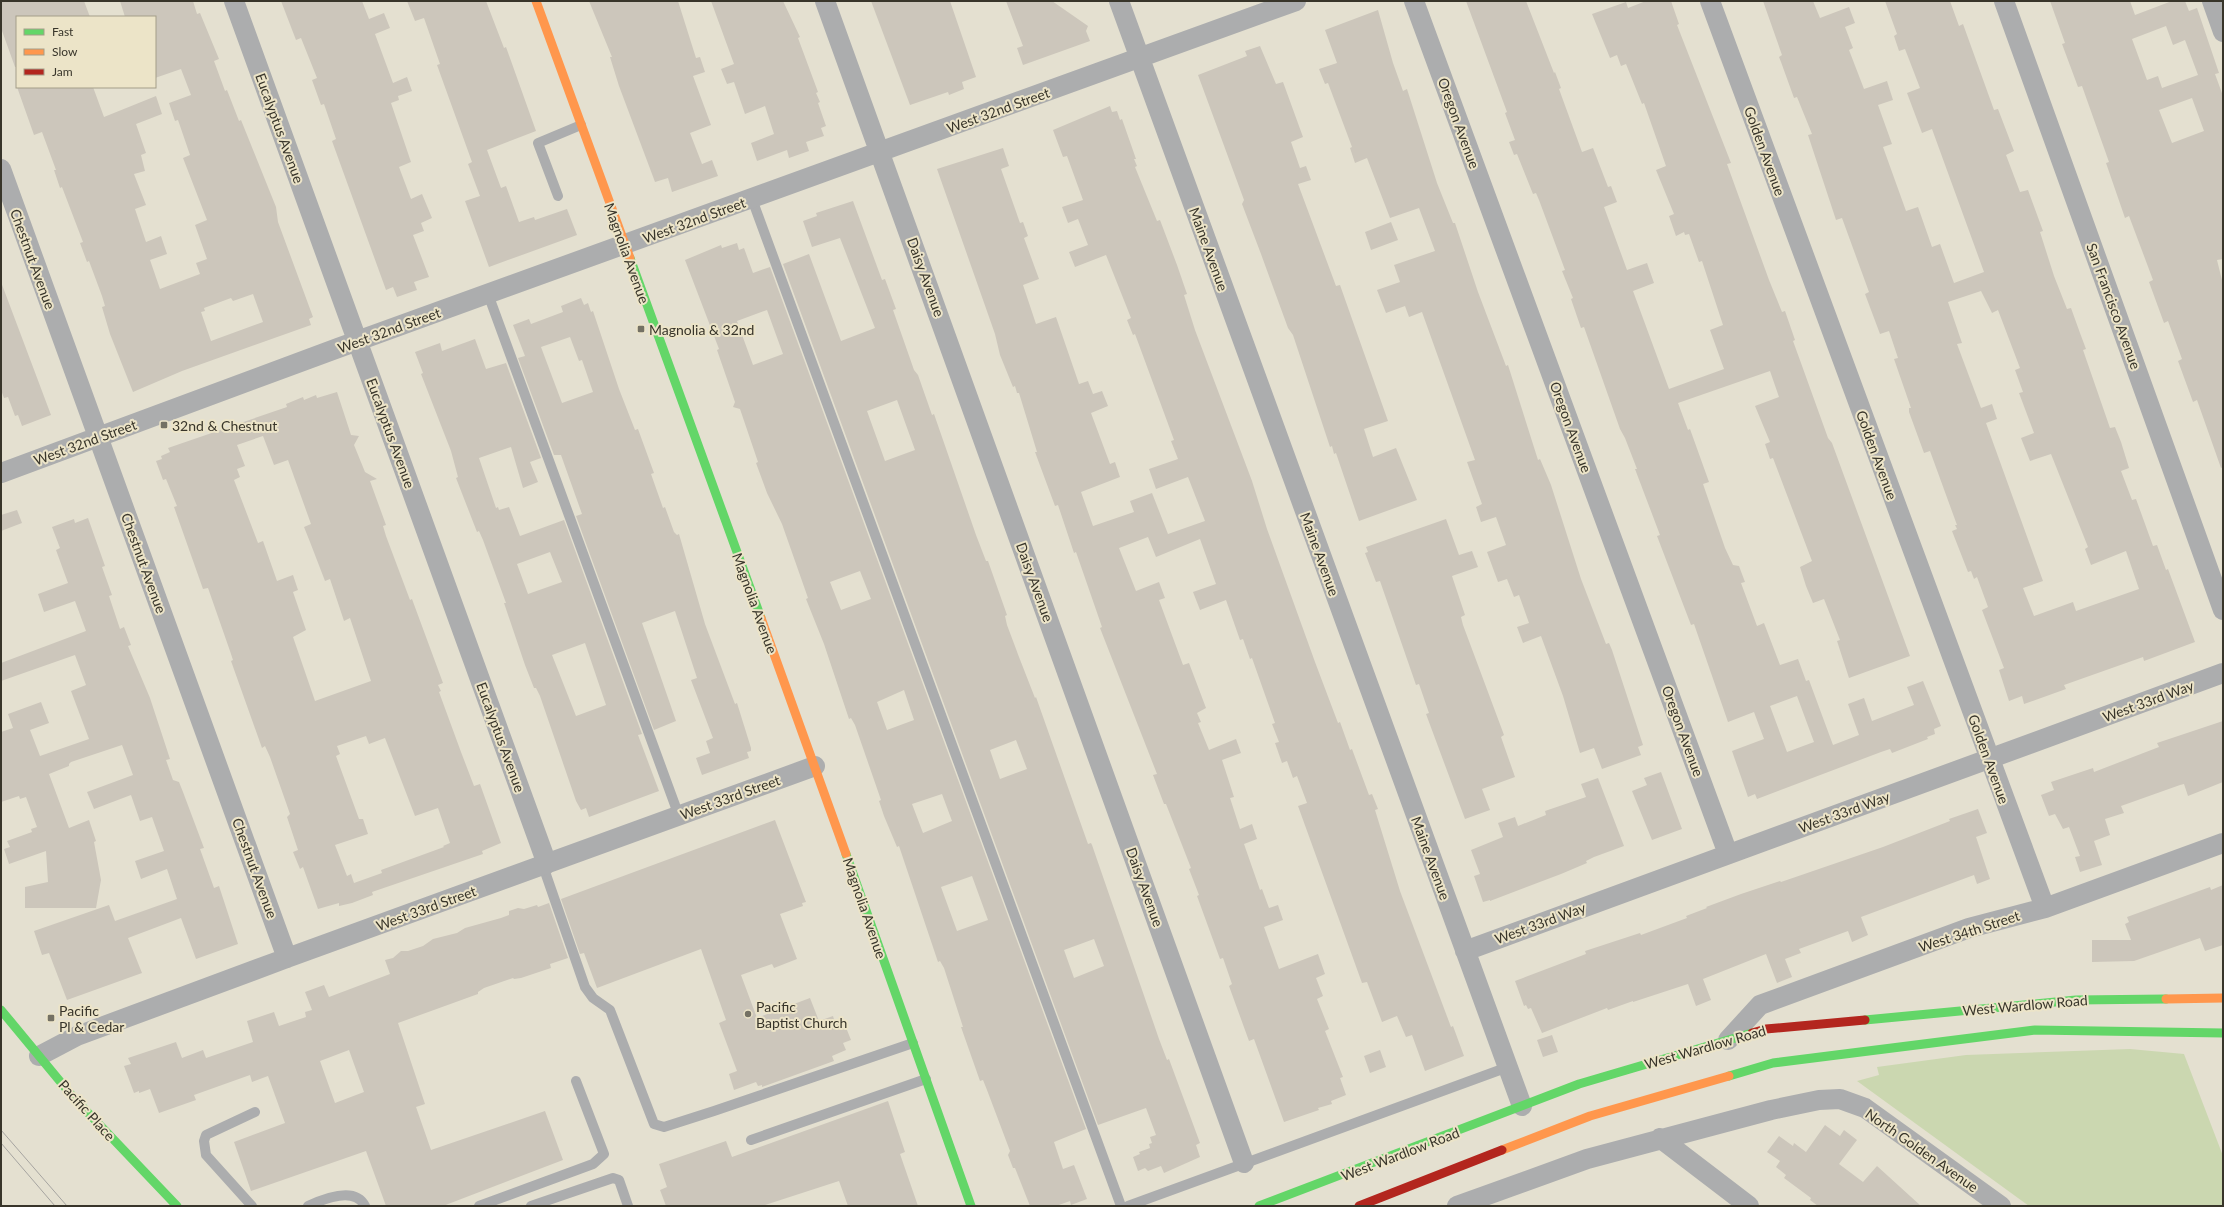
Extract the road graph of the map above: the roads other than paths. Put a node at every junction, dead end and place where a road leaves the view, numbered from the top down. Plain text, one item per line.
1 (234, 1) edge
2 (536, 1) edge
3 (825, 1) edge
4 (1119, 1) edge
5 (1296, 1) edge
6 (1414, 1) edge
7 (1710, 1) edge
8 (2004, 1) edge
9 (2212, 1) edge
10 (2223, 32) edge
11 (1140, 58) junction
12 (581, 125) junction
13 (881, 153) junction
14 (1, 168) edge
15 (558, 196) dead end
16 (752, 199) junction
17 (625, 245) junction
18 (488, 294) junction
19 (358, 341) junction
20 (98, 437) junction
21 (1, 473) edge
22 (2223, 610) edge
23 (2223, 673) edge
24 (1989, 760) junction
25 (815, 766) junction
26 (679, 816) junction
27 (2223, 843) edge
28 (1728, 854) junction
29 (545, 865) junction
30 (2044, 908) junction
31 (1465, 951) junction
32 (287, 958) junction
33 (2223, 998) edge
34 (1, 1010) edge
35 (2223, 1033) edge
36 (1728, 1040) junction
37 (913, 1043) junction
38 (39, 1056) junction
39 (1508, 1067) junction
40 (926, 1079) junction
41 (576, 1081) dead end
42 (1522, 1106) junction
43 (255, 1112) dead end
44 (1660, 1138) junction
45 (751, 1140) dead end
46 (1244, 1164) junction
47 (177, 1206) edge
48 (252, 1206) edge
49 (308, 1206) edge
50 (365, 1206) edge
51 (479, 1206) edge
52 (531, 1206) edge
53 (628, 1206) edge
54 (970, 1206) edge
55 (1121, 1206) edge
56 (1128, 1206) edge
57 (1259, 1206) edge
58 (1359, 1206) edge
59 (1457, 1206) edge
60 (1749, 1206) edge
61 (2001, 1206) edge

1 - 19 street, Eucalyptus Avenue
2 - 12 main road, Magnolia Avenue
3 - 13 street, Daisy Avenue
4 - 11 street, Maine Avenue
5 - 11 street, West 32nd Street
6 - 28 street, Oregon Avenue
7 - 24 street, Golden Avenue
8 - 22 street, San Francisco Avenue
9 - 10 street
11 - 13 street, West 32nd Street
11 - 31 street, Maine Avenue
12 - 15 lane
12 - 17 main road, Magnolia Avenue
13 - 16 street, West 32nd Street
13 - 46 street, Daisy Avenue
14 - 20 street, Chestnut Avenue
16 - 17 street, West 32nd Street
16 - 55 lane
17 - 18 street, West 32nd Street
17 - 25 main road, Magnolia Avenue
18 - 19 street, West 32nd Street
18 - 26 lane
19 - 20 street, West 32nd Street
19 - 29 street, Eucalyptus Avenue
20 - 21 street, West 32nd Street
20 - 32 street, Chestnut Avenue
23 - 24 street, West 33rd Way
24 - 28 street, West 33rd Way
24 - 30 street, Golden Avenue
25 - 26 street, West 33rd Street
25 - 37 main road, Magnolia Avenue
26 - 29 street, West 33rd Street
27 - 30 street, West 34th Street
28 - 31 street, West 33rd Way
29 - 32 street, West 33rd Street
29 - 37 lane
30 - 36 street, West 34th Street
31 - 39 street, Maine Avenue
32 - 38 street, West 33rd Street
33 - 36 main road, West Wardlow Road
34 - 38 main road, Pacific Place
35 - 58 main road, West Wardlow Road
36 - 42 main road, West Wardlow Road
37 - 40 main road, Magnolia Avenue
38 - 47 main road, Pacific Place
39 - 42 street, Maine Avenue
39 - 46 lane
40 - 45 lane
40 - 54 main road, Magnolia Avenue
41 - 51 lane
42 - 57 main road, West Wardlow Road
43 - 48 lane
44 - 59 street
44 - 60 street
44 - 61 street, North Golden Avenue
46 - 56 lane
49 - 50 lane
52 - 53 lane

